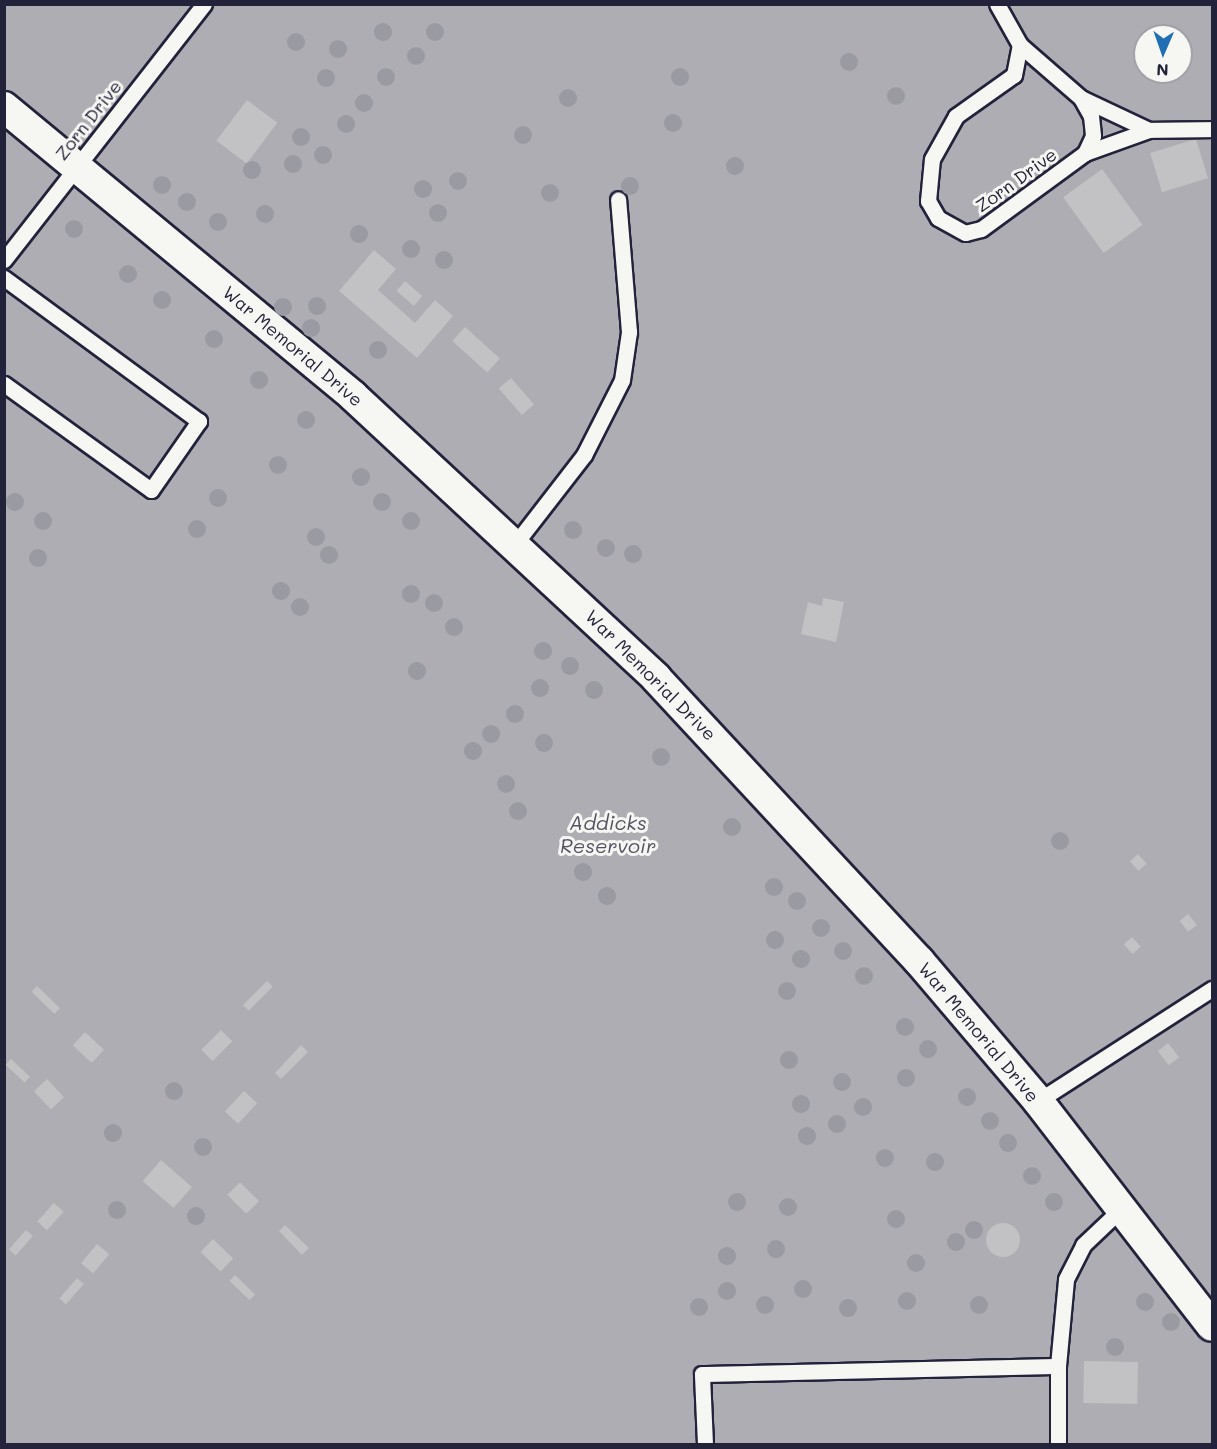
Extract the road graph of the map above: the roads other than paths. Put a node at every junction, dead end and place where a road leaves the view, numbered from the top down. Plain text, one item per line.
1 (204, 4) edge
2 (997, 4) edge
3 (1020, 45) junction
4 (1081, 98) junction
5 (4, 107) edge
6 (1212, 129) edge
7 (1149, 130) junction
8 (1085, 153) junction
9 (77, 165) junction
10 (618, 199) dead end
11 (4, 260) edge
12 (4, 278) edge
13 (4, 384) edge
14 (515, 544) junction
15 (1212, 989) edge
16 (1038, 1101) junction
17 (1122, 1208) junction
18 (1212, 1326) edge
19 (1058, 1366) junction
20 (705, 1444) edge
21 (1058, 1444) edge

1 - 9 lane, Zorn Drive
2 - 3 lane, Zorn Drive
3 - 4 lane, Zorn Drive
3 - 8 lane, Zorn Drive
4 - 7 lane
4 - 8 lane, Zorn Drive
5 - 9 street, War Memorial Drive
6 - 7 lane
7 - 8 lane
9 - 11 lane, Zorn Drive
9 - 14 street, War Memorial Drive
10 - 14 lane
12 - 13 lane
14 - 16 street, War Memorial Drive
15 - 16 lane
16 - 17 street, War Memorial Drive
17 - 18 street, War Memorial Drive
17 - 19 lane
19 - 20 lane
19 - 21 lane

